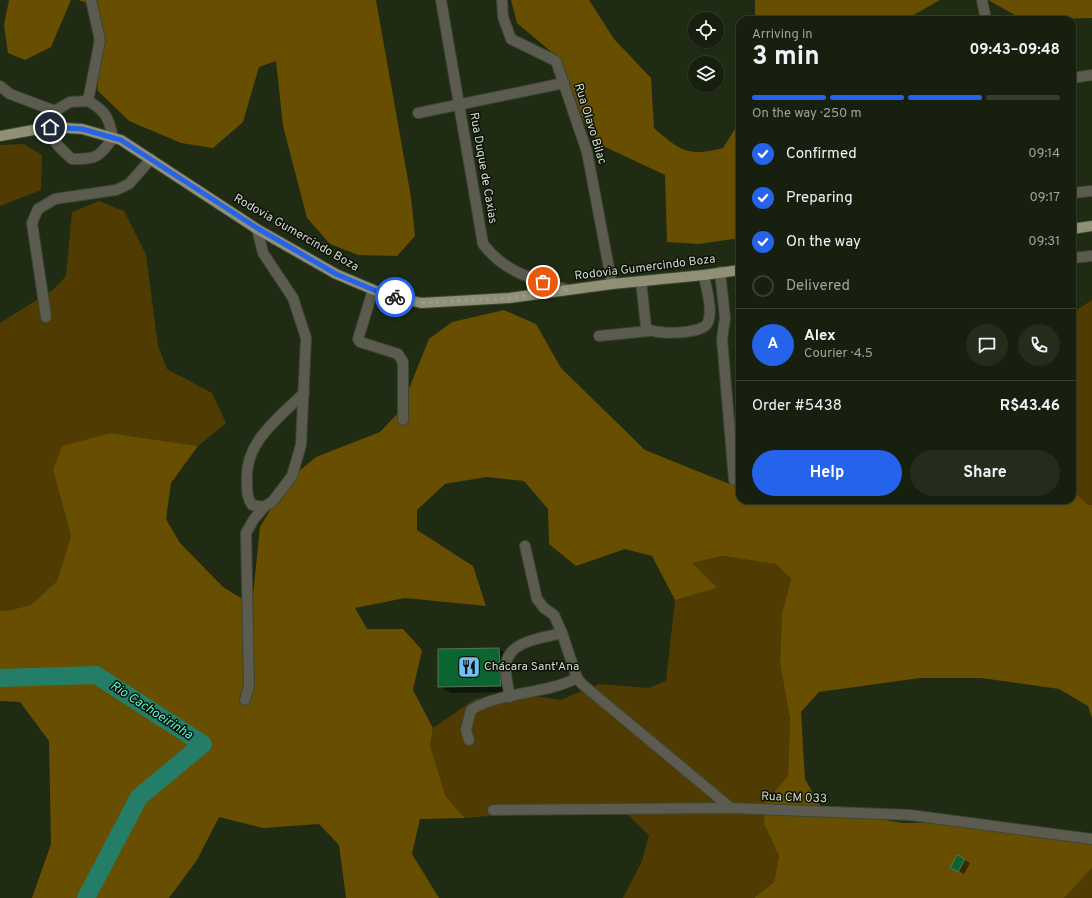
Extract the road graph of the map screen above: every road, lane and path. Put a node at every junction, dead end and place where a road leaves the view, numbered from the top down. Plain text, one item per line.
1 (91, 0) edge
2 (442, 0) edge
3 (502, 0) edge
4 (982, 0) edge
5 (985, 16) edge
6 (1092, 75) edge
7 (1076, 77) edge
8 (564, 83) junction
9 (0, 86) edge
10 (88, 101) junction
11 (459, 104) junction
12 (55, 111) junction
13 (418, 113) dead end
14 (50, 127) junction
15 (0, 136) edge
16 (113, 138) junction
17 (151, 159) junction
18 (1092, 191) edge
19 (1076, 193) edge
20 (1092, 226) edge
21 (257, 228) junction
22 (1076, 228) edge
23 (1092, 256) edge
24 (1076, 258) edge
25 (736, 270) edge
26 (720, 272) junction
27 (704, 275) junction
28 (641, 281) junction
29 (612, 284) junction
30 (373, 290) junction
31 (568, 290) junction
32 (46, 316) dead end
33 (649, 331) junction
34 (600, 336) dead end
35 (304, 394) junction
36 (403, 420) dead end
37 (734, 480) dead end
38 (264, 507) junction
39 (525, 546) dead end
40 (562, 633) junction
41 (577, 678) junction
42 (510, 697) junction
43 (244, 700) dead end
44 (469, 740) dead end
45 (731, 808) junction
46 (493, 810) dead end
47 (1092, 839) edge

1 - 10 street
2 - 11 street, Rua Duque de Caxias
3 - 8 street, Rua Olavo Bilac
4 - 5 street
6 - 7 street
8 - 11 street
8 - 29 street, Rua Olavo Bilac
9 - 12 street
10 - 12 street
10 - 16 street
11 - 13 street
11 - 31 street, Rua Duque de Caxias
12 - 14 street
14 - 15 main road, Rodovia Gumercindo Boza
14 - 16 main road, Rodovia Gumercindo Boza
14 - 16 street
16 - 17 main road, Rodovia Gumercindo Boza
17 - 21 main road, Rodovia Gumercindo Boza
17 - 32 street
18 - 19 street
20 - 22 main road
21 - 30 main road, Rodovia Gumercindo Boza
21 - 35 street
23 - 24 street
25 - 26 main road, Rodovia Gumercindo Boza
26 - 27 main road, Rodovia Gumercindo Boza
26 - 37 street
27 - 28 main road, Rodovia Gumercindo Boza
27 - 33 street
28 - 29 main road, Rodovia Gumercindo Boza
28 - 33 street
29 - 31 main road, Rodovia Gumercindo Boza
30 - 31 main road, Rodovia Gumercindo Boza
30 - 36 street
33 - 34 street
35 - 38 street
35 - 38 street
38 - 43 street
39 - 40 street
40 - 41 street
40 - 42 street
41 - 42 street
41 - 45 street
42 - 44 street
45 - 46 street, Rua CM 033
45 - 47 street, Rua CM 033

